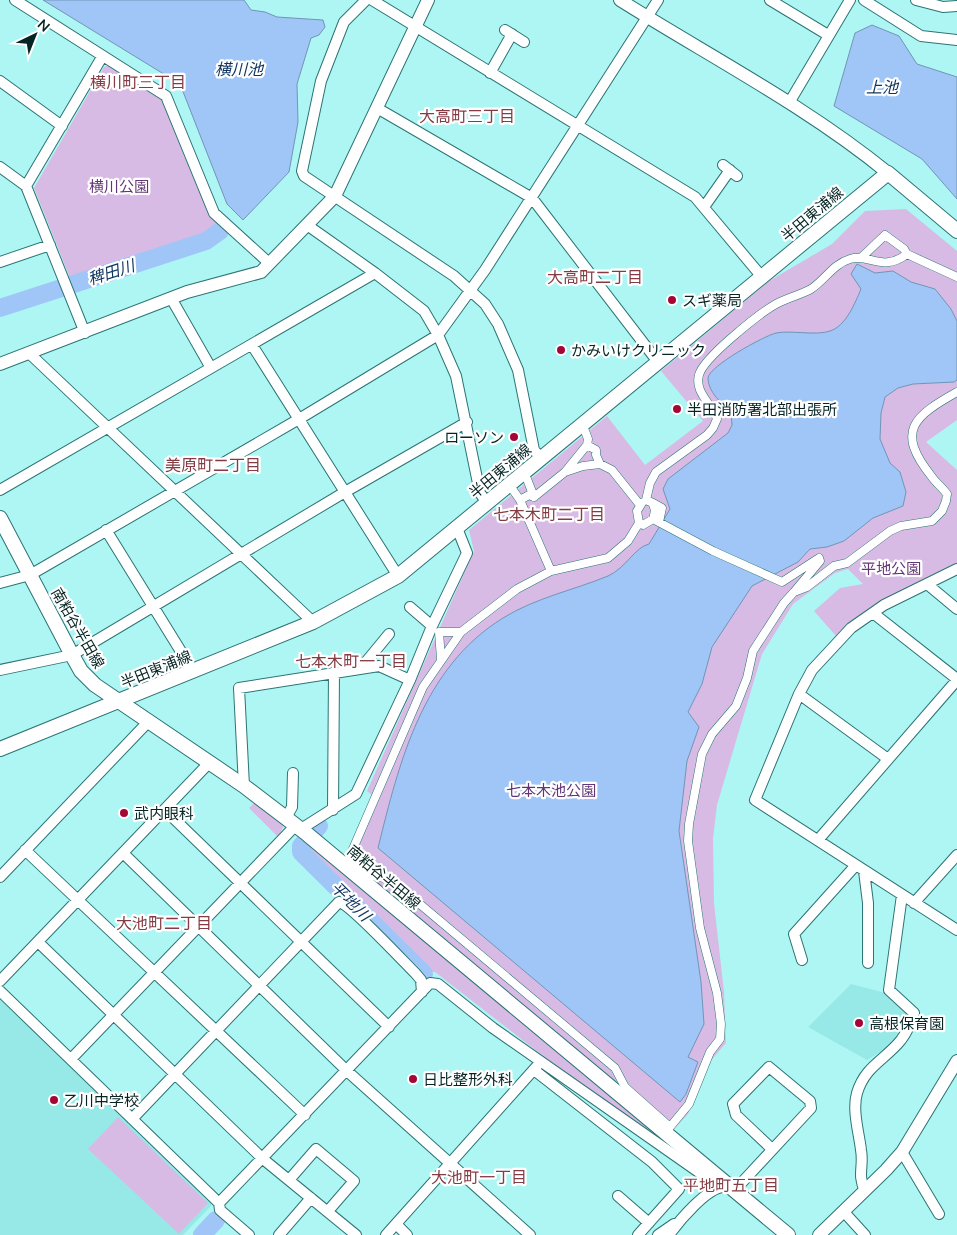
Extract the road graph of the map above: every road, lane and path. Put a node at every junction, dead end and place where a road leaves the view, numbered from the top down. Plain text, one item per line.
1 (15, 0) edge
2 (366, 0) edge
3 (372, 0) edge
4 (428, 0) edge
5 (620, 0) edge
6 (658, 0) edge
7 (770, 0) edge
8 (850, 0) edge
9 (864, 0) edge
10 (916, 0) edge
11 (957, 6) edge
12 (648, 18) junction
13 (415, 27) junction
14 (828, 35) junction
15 (957, 40) edge
16 (524, 42) dead end
17 (102, 58) junction
18 (490, 73) junction
19 (0, 81) edge
20 (789, 103) junction
21 (377, 108) junction
22 (62, 126) junction
23 (578, 126) junction
24 (0, 167) edge
25 (730, 170) dead end
26 (888, 172) junction
27 (26, 186) junction
28 (335, 196) junction
29 (532, 198) junction
30 (704, 208) junction
31 (307, 225) junction
32 (957, 231) edge
33 (50, 245) junction
34 (907, 254) junction
35 (862, 256) junction
36 (0, 262) edge
37 (270, 263) junction
38 (375, 273) junction
39 (957, 277) edge
40 (762, 278) junction
41 (472, 290) junction
42 (171, 298) junction
43 (85, 333) junction
44 (438, 335) junction
45 (252, 345) junction
46 (30, 354) junction
47 (658, 362) junction
48 (0, 364) edge
49 (211, 368) junction
50 (957, 392) edge
51 (299, 419) junction
52 (467, 422) junction
53 (108, 428) junction
54 (585, 431) dead end
55 (587, 445) junction
56 (541, 458) junction
57 (600, 464) junction
58 (565, 472) junction
59 (527, 479) dead end
60 (0, 490) edge
61 (514, 490) dead end
62 (176, 491) junction
63 (345, 492) junction
64 (534, 497) junction
65 (520, 500) junction
66 (487, 502) junction
67 (646, 503) junction
68 (0, 518) edge
69 (658, 522) junction
70 (639, 523) junction
71 (457, 528) junction
72 (106, 530) junction
73 (242, 554) junction
74 (957, 569) edge
75 (550, 571) junction
76 (30, 575) junction
77 (398, 576) junction
78 (0, 583) edge
79 (927, 584) junction
80 (794, 592) junction
81 (154, 607) junction
82 (410, 607) dead end
83 (957, 609) edge
84 (873, 613) junction
85 (313, 622) junction
86 (435, 629) junction
87 (461, 632) junction
88 (389, 634) dead end
89 (72, 655) junction
90 (441, 659) junction
91 (361, 668) junction
92 (0, 670) edge
93 (193, 671) junction
94 (334, 672) junction
95 (410, 680) junction
96 (957, 680) edge
97 (799, 694) junction
98 (118, 701) junction
99 (148, 722) junction
100 (0, 749) edge
101 (888, 760) junction
102 (209, 763) junction
103 (293, 773) dead end
104 (244, 786) junction
105 (165, 810) junction
106 (332, 810) junction
107 (300, 829) junction
108 (818, 840) junction
109 (26, 850) junction
110 (123, 853) junction
111 (957, 855) edge
112 (860, 868) junction
113 (0, 876) edge
114 (241, 882) junction
115 (902, 895) junction
116 (78, 899) junction
117 (914, 903) junction
118 (199, 927) junction
119 (957, 930) edge
120 (38, 942) junction
121 (302, 942) junction
122 (802, 960) dead end
123 (868, 963) dead end
124 (154, 972) junction
125 (0, 981) edge
126 (260, 986) junction
127 (0, 992) edge
128 (422, 992) junction
129 (114, 1015) junction
130 (389, 1027) junction
131 (217, 1030) junction
132 (71, 1059) junction
133 (957, 1061) edge
134 (537, 1066) junction
135 (347, 1071) junction
136 (174, 1073) junction
137 (952, 1080) edge
138 (305, 1115) junction
139 (132, 1118) junction
140 (772, 1149) junction
141 (902, 1152) junction
142 (263, 1159) junction
143 (450, 1163) junction
144 (289, 1180) junction
145 (728, 1188) junction
146 (865, 1191) junction
147 (618, 1196) dead end
148 (311, 1198) junction
149 (219, 1203) junction
150 (328, 1211) junction
151 (844, 1212) junction
152 (938, 1214) dead end
153 (681, 1219) junction
154 (648, 1223) junction
155 (396, 1224) junction
156 (353, 1234) edge
157 (249, 1235) edge
158 (279, 1235) edge
159 (386, 1235) edge
160 (407, 1235) edge
161 (530, 1235) edge
162 (638, 1235) edge
163 (658, 1235) edge
164 (669, 1235) edge
165 (788, 1235) edge
166 (819, 1235) edge
167 (865, 1235) edge

1 - 17 street
2 - 28 street
3 - 13 street
4 - 13 street
5 - 12 street
6 - 12 street
7 - 14 street
8 - 14 street
9 - 15 street
10 - 11 street
12 - 20 street
12 - 23 street
13 - 18 street
13 - 21 street
14 - 20 street
16 - 18 street
17 - 22 street
17 - 37 street
18 - 23 street
19 - 22 street
20 - 26 street
21 - 28 street
21 - 29 street
22 - 27 street
23 - 29 street
23 - 30 street
24 - 27 street
25 - 30 street
26 - 32 main road
26 - 40 main road, 半田東浦線
27 - 33 street
28 - 31 street
28 - 41 street
29 - 41 street
29 - 47 street
30 - 40 street
31 - 37 street
31 - 38 street
33 - 36 street
33 - 43 street
34 - 35 street
34 - 35 street
34 - 39 street
35 - 67 street
37 - 42 street
38 - 44 street
38 - 45 street
40 - 47 main road, 半田東浦線
41 - 44 street
41 - 56 street
42 - 43 street
42 - 49 street
43 - 46 street
44 - 51 street
44 - 52 street
45 - 49 street
45 - 51 street
46 - 48 street
46 - 53 street
47 - 56 main road, 半田東浦線
49 - 53 street
50 - 80 street
51 - 62 street
51 - 63 street
52 - 63 street
52 - 66 street
53 - 60 street
53 - 62 street
54 - 55 street
55 - 57 street
55 - 58 street
56 - 66 main road, 半田東浦線
57 - 58 street
57 - 67 street
58 - 64 street
59 - 64 street
61 - 65 street
62 - 72 street
62 - 73 street
63 - 73 street
63 - 77 street
64 - 65 street
65 - 75 street
66 - 71 main road, 半田東浦線
67 - 69 street
67 - 70 street
68 - 76 main road, 南粕谷半田線
69 - 70 street
69 - 80 street
70 - 75 street
71 - 77 main road, 半田東浦線
71 - 86 street
72 - 76 street
72 - 81 street
73 - 81 street
73 - 85 street
74 - 79 street
75 - 87 street
76 - 78 street
76 - 89 main road, 南粕谷半田線
77 - 85 main road, 半田東浦線
79 - 83 street
79 - 84 street
80 - 90 street
81 - 89 street
81 - 93 street
82 - 86 street
84 - 96 street
84 - 97 street
85 - 93 main road, 半田東浦線
86 - 87 street
86 - 90 street
86 - 95 street
87 - 90 street
88 - 91 street
89 - 92 street
89 - 98 main road, 南粕谷半田線
91 - 94 street
91 - 95 street
93 - 98 main road, 半田東浦線
94 - 104 street
94 - 106 street
95 - 106 street
96 - 101 street
97 - 101 street
97 - 108 street
98 - 99 main road, 南粕谷半田線
98 - 100 main road, 半田東浦線
99 - 102 main road, 南粕谷半田線
99 - 109 street
101 - 108 street
102 - 104 main road, 南粕谷半田線
102 - 105 street
103 - 107 street
104 - 107 main road, 南粕谷半田線
105 - 110 street
105 - 114 street
106 - 107 street
107 - 114 street
107 - 145 main road, 南粕谷半田線
108 - 112 street
109 - 113 street
109 - 116 street
110 - 116 street
110 - 118 street
111 - 117 street
112 - 115 street
112 - 122 street
112 - 123 street
114 - 118 street
114 - 121 street
115 - 117 street
115 - 146 street
116 - 120 street
116 - 124 street
117 - 119 street
118 - 124 street
118 - 126 street
120 - 125 street
120 - 129 street
121 - 126 street
121 - 128 street
121 - 130 street
124 - 129 street
124 - 131 street
126 - 131 street
126 - 135 street
127 - 132 street
128 - 130 street
128 - 134 street
129 - 132 street
129 - 136 street
130 - 135 street
131 - 136 street
131 - 138 street
132 - 139 street
133 - 137 street
134 - 143 street
134 - 145 street
134 - 154 street
135 - 138 street
135 - 143 street
136 - 139 street
136 - 142 street
137 - 141 street
138 - 142 street
139 - 149 street
140 - 140 street
140 - 145 street
141 - 146 street
141 - 152 street
142 - 144 street
142 - 149 street
143 - 155 street
143 - 161 street
144 - 148 street
144 - 150 street
145 - 153 street
145 - 165 main road, 南粕谷半田線
146 - 151 street
147 - 154 street
148 - 150 street
148 - 158 street
149 - 157 street
150 - 156 street
151 - 166 street
151 - 167 street
153 - 163 street
153 - 164 street
154 - 162 street
155 - 159 street
155 - 160 street

